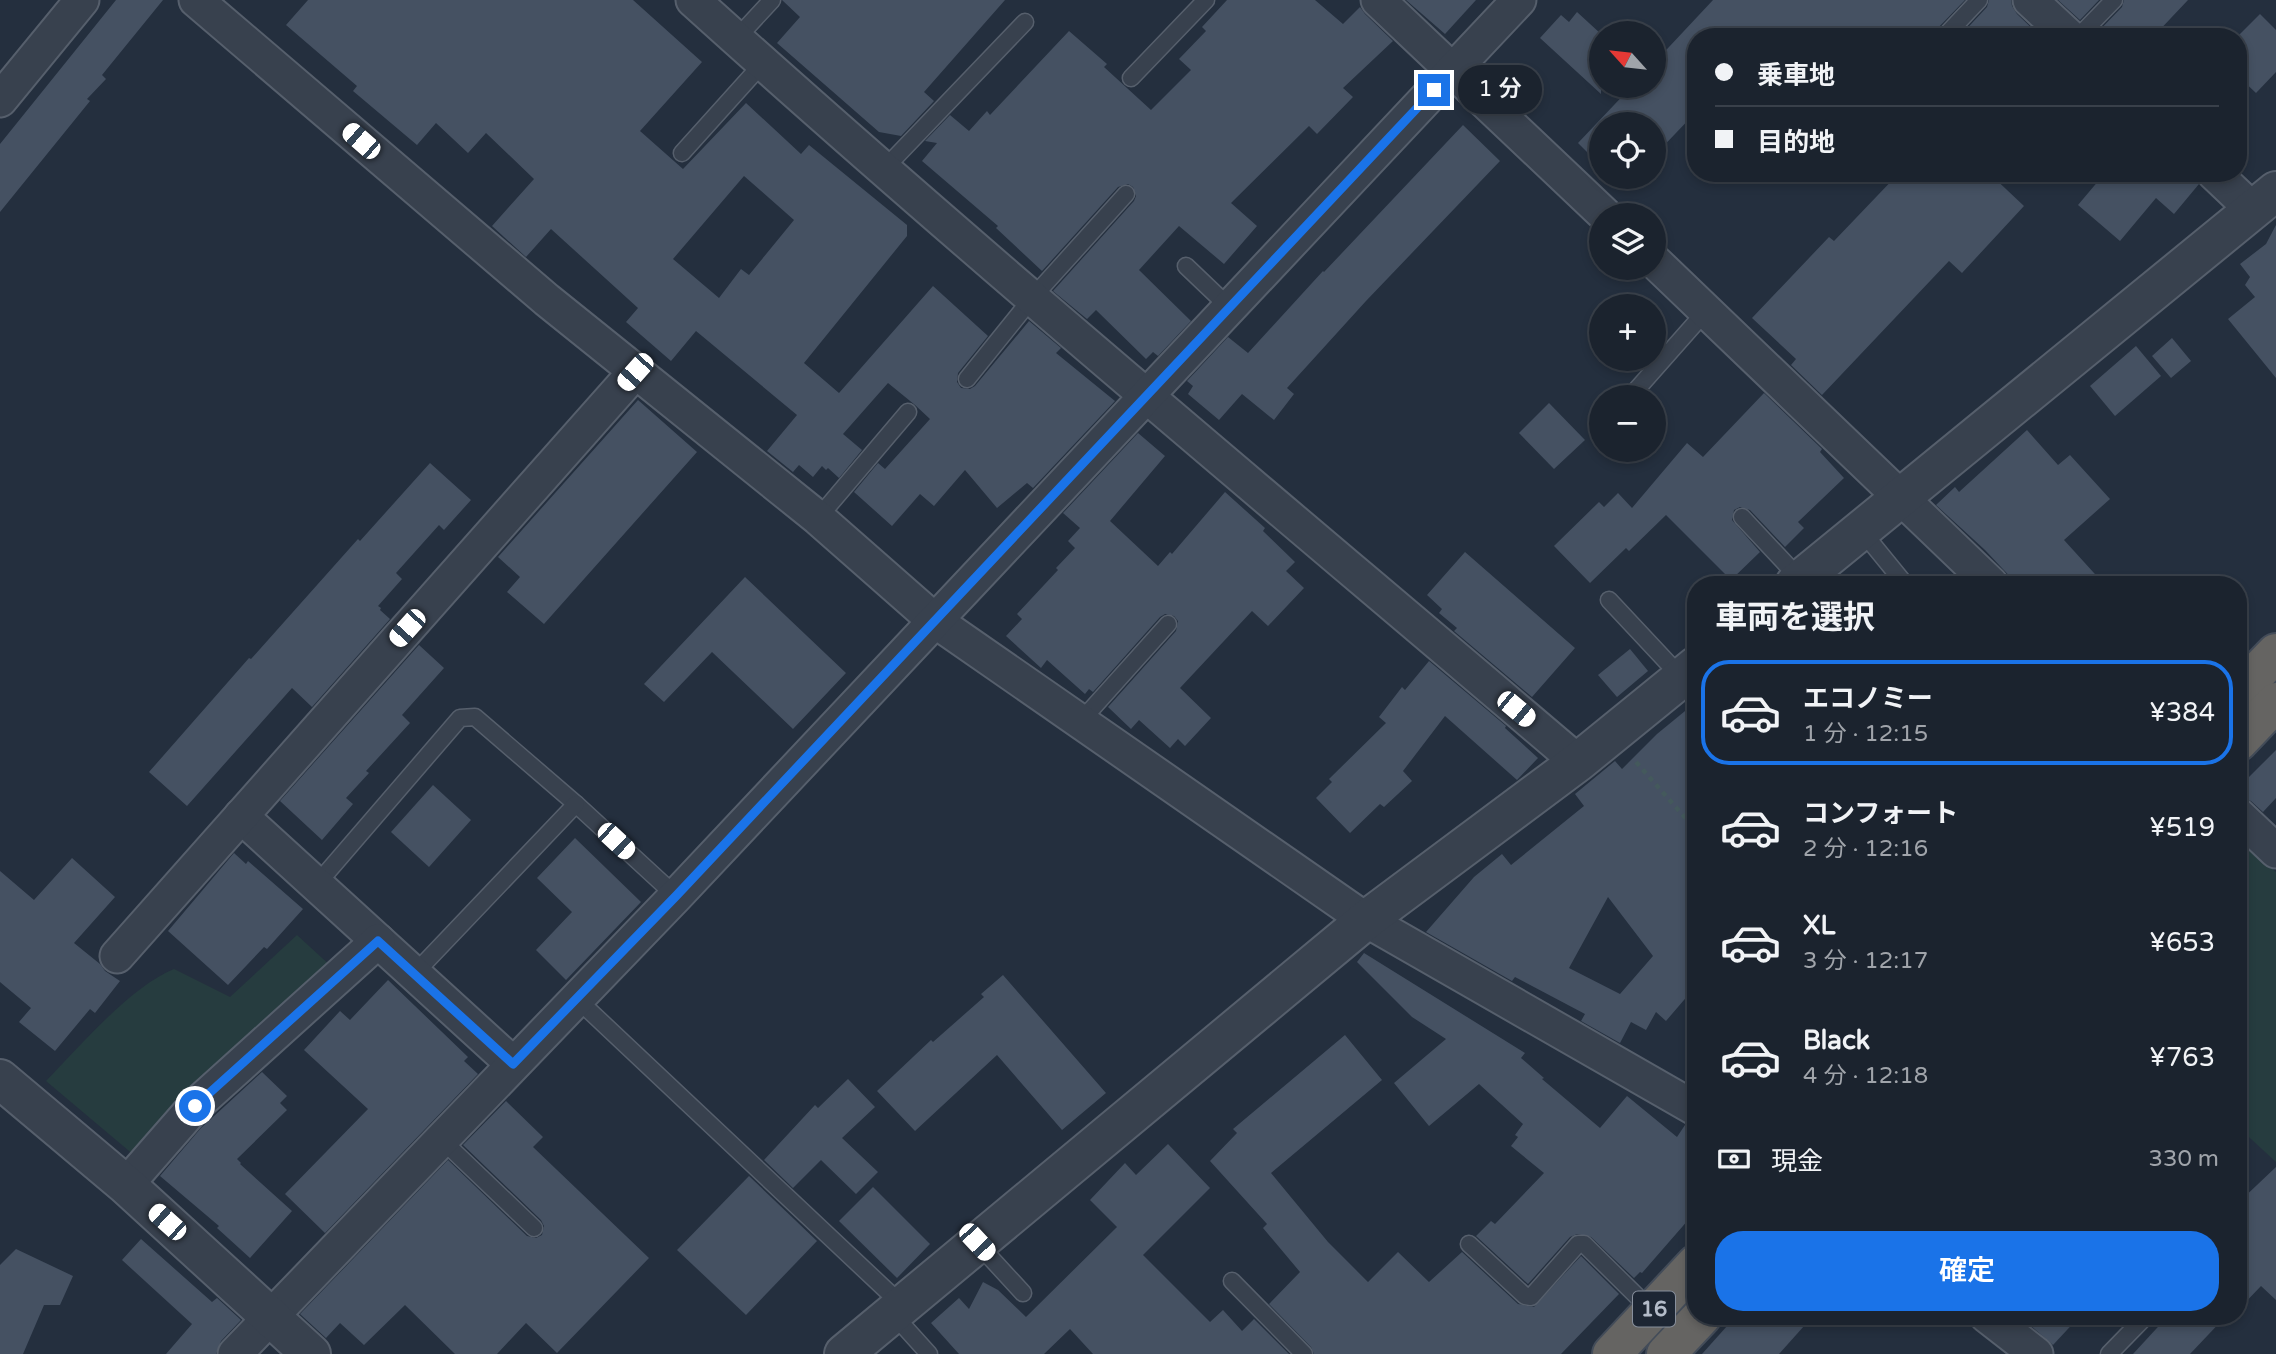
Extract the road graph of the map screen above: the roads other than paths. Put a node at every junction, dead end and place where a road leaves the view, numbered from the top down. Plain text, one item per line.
1 (82, 0) edge
2 (196, 0) edge
3 (693, 0) edge
4 (772, 0) edge
5 (1206, 0) edge
6 (1378, 0) edge
7 (1519, 0) edge
8 (1979, 0) edge
9 (2030, 0) edge
10 (2114, 0) edge
11 (1025, 22) dead end
12 (1953, 28) edge
13 (2060, 28) edge
14 (2087, 28) edge
15 (736, 39) junction
16 (763, 63) junction
17 (1453, 70) junction
18 (1131, 78) dead end
19 (0, 100) edge
20 (682, 153) dead end
21 (884, 169) junction
22 (2231, 182) edge
23 (1126, 194) dead end
24 (2264, 200) edge
25 (1592, 203) edge
26 (1186, 266) dead end
27 (1666, 273) edge
28 (1033, 297) junction
29 (1229, 307) junction
30 (1706, 311) junction
31 (635, 372) junction
32 (967, 379) dead end
33 (1641, 385) edge
34 (1146, 394) junction
35 (908, 412) dead end
36 (1901, 498) junction
37 (1742, 517) dead end
38 (818, 518) junction
39 (1861, 530) junction
40 (1793, 576) edge
41 (1805, 576) edge
42 (1898, 576) edge
43 (1983, 576) edge
44 (1609, 600) dead end
45 (934, 620) junction
46 (1168, 624) dead end
47 (2276, 653) edge
48 (1687, 670) edge
49 (1687, 674) edge
50 (2247, 683) edge
51 (2276, 702) edge
52 (1080, 722) junction
53 (2247, 733) edge
54 (1578, 762) junction
55 (576, 804) junction
56 (241, 816) junction
57 (2247, 824) edge
58 (2276, 851) edge
59 (317, 884) junction
60 (676, 896) junction
61 (1366, 920) junction
62 (378, 941) junction
63 (117, 956) dead end
64 (415, 973) junction
65 (577, 999) junction
66 (513, 1064) junction
67 (0, 1079) edge
68 (1687, 1104) edge
69 (440, 1139) junction
70 (126, 1185) junction
71 (534, 1228) dead end
72 (977, 1242) junction
73 (1469, 1244) dead end
74 (1687, 1274) edge
75 (1232, 1282) dead end
76 (1023, 1293) dead end
77 (897, 1309) junction
78 (1652, 1311) junction
79 (270, 1316) junction
80 (1693, 1325) edge
81 (1999, 1325) edge
82 (2137, 1325) edge
83 (235, 1354) edge
84 (311, 1354) edge
85 (844, 1354) edge
86 (929, 1354) edge
87 (1304, 1354) edge
88 (1612, 1354) edge
89 (1666, 1354) edge
90 (2036, 1354) edge
91 (2109, 1354) edge

1 - 19 street
2 - 31 street
3 - 15 street
4 - 15 lane
5 - 18 lane
6 - 17 street
7 - 17 street
8 - 12 lane
9 - 13 street
10 - 14 lane
11 - 21 lane
15 - 16 street
16 - 20 lane
16 - 21 street
17 - 25 street
17 - 29 street
21 - 28 street
22 - 24 street
23 - 28 lane
24 - 36 street
26 - 29 lane
27 - 30 street
28 - 32 lane
28 - 34 street
29 - 34 street
30 - 33 lane
30 - 36 street
31 - 38 street
31 - 56 street
34 - 45 street
34 - 54 street
35 - 38 lane
36 - 39 street
36 - 43 street
37 - 40 lane
38 - 45 street
39 - 41 street
39 - 42 lane
44 - 48 lane
45 - 52 street
45 - 60 street
46 - 52 lane
47 - 50 highway
49 - 54 street
51 - 53 highway
52 - 61 street
54 - 61 street
55 - 59 lane
55 - 60 lane
55 - 64 lane
56 - 59 street
56 - 63 street
57 - 58 street
59 - 62 street
60 - 65 street
61 - 68 street
61 - 72 street
62 - 64 street
62 - 70 street
64 - 66 street
65 - 66 street
65 - 77 lane
66 - 69 street
67 - 70 street
69 - 71 lane
69 - 79 street
70 - 79 street
72 - 76 lane
72 - 77 street
73 - 78 lane
74 - 78 highway, 16
75 - 87 lane
77 - 85 street
77 - 86 lane
78 - 88 highway, 16
79 - 83 street
79 - 84 street
80 - 89 highway, 16
81 - 90 street
82 - 91 lane

